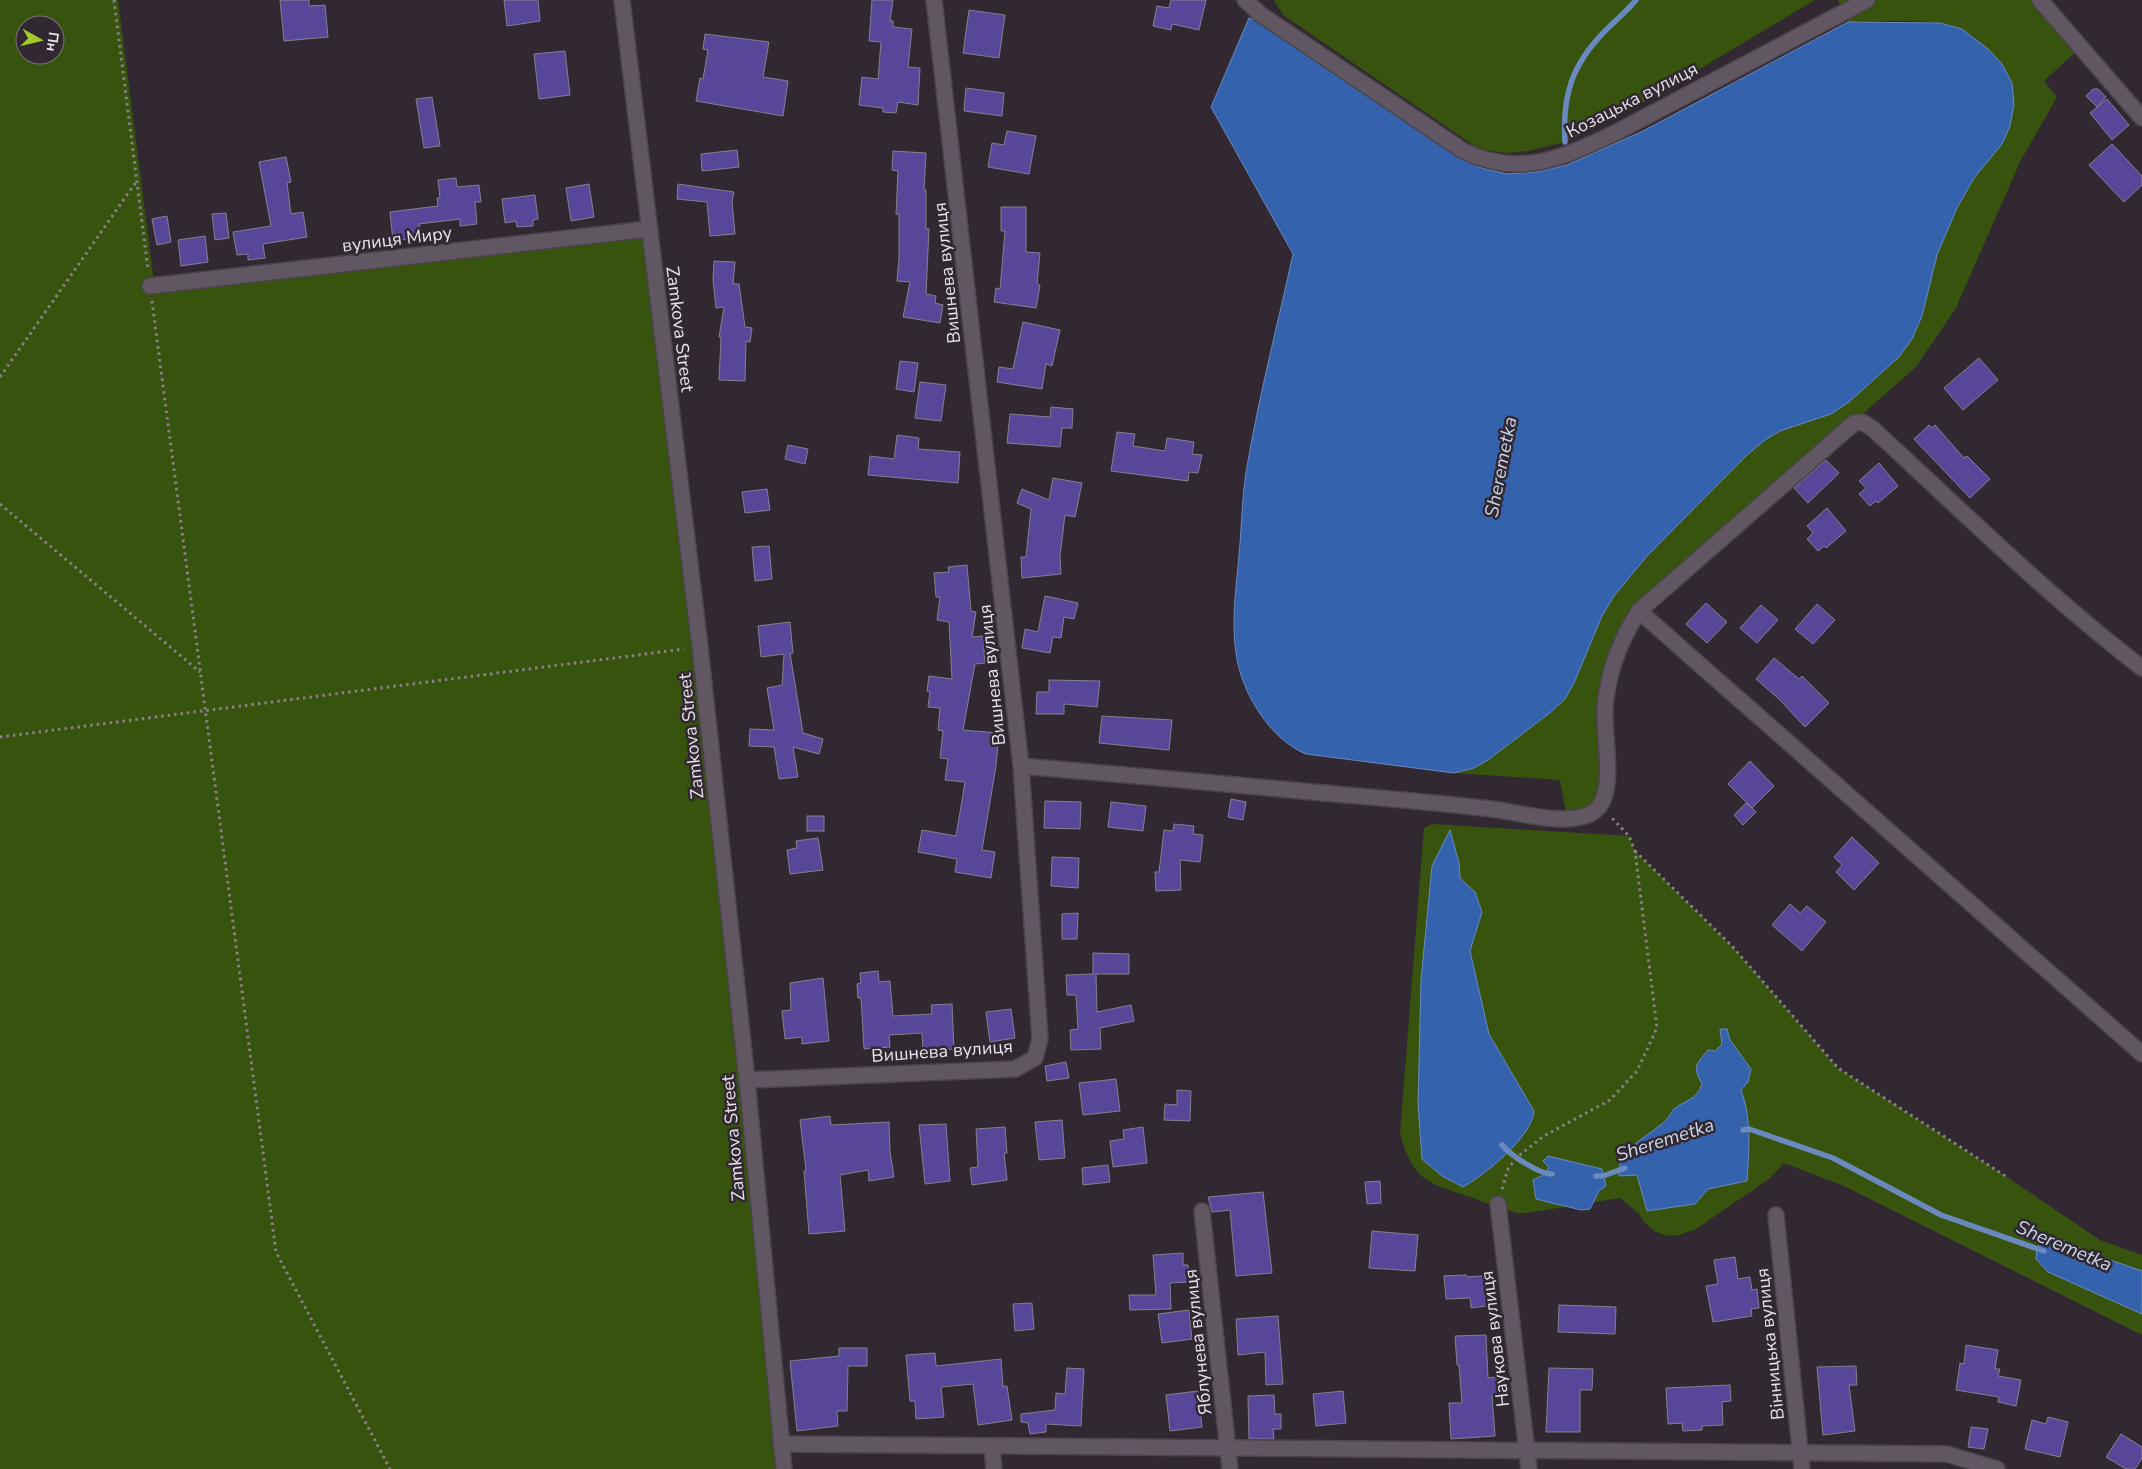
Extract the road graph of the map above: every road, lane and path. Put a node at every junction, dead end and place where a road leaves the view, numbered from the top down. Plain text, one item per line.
1 (114, 0) edge
2 (622, 0) edge
3 (934, 0) edge
4 (1246, 0) edge
5 (1867, 0) edge
6 (2040, 0) edge
7 (2142, 118) edge
8 (137, 182) junction
9 (649, 229) junction
10 (150, 286) junction
11 (0, 377) edge
12 (0, 504) edge
13 (1639, 611) junction
14 (700, 647) junction
15 (2142, 668) edge
16 (200, 672) junction
17 (205, 711) junction
18 (0, 737) edge
19 (1021, 766) junction
20 (1600, 806) junction
21 (1635, 851) junction
22 (2142, 1054) edge
23 (747, 1080) junction
24 (2008, 1177) dead end
25 (1498, 1204) joint
26 (1202, 1211) dead end
27 (1776, 1216) dead end
28 (781, 1444) junction
29 (992, 1446) junction
30 (1228, 1449) junction
31 (1527, 1452) junction
32 (1801, 1462) edge
33 (390, 1469) edge
34 (784, 1469) edge
35 (994, 1469) edge
36 (1230, 1469) edge
37 (1529, 1469) edge
38 (1997, 1469) edge

1 - 8 path
2 - 9 street, Zamkova Street
3 - 19 street, Вишнева вулиця
4 - 5 street, Козацька вулиця
6 - 7 street
8 - 10 path
8 - 11 path
9 - 10 street, вулиця Миру
9 - 14 street, Zamkova Street
10 - 16 path
12 - 16 path
13 - 15 street
13 - 20 street
13 - 22 street
14 - 17 path
14 - 23 street, Zamkova Street
16 - 17 path
17 - 18 path
17 - 33 path
19 - 20 street
19 - 23 street, Вишнева вулиця
20 - 21 path
21 - 24 path
21 - 25 path
23 - 28 street, Zamkova Street
25 - 31 street, Наукова вулиця
26 - 30 street, Яблунева вулиця
27 - 32 street, Вінницька вулиця
28 - 29 street
28 - 34 street, Zamkova Street
29 - 30 street
29 - 35 street
30 - 31 street
30 - 36 street, Яблунева вулиця
31 - 32 street
31 - 37 street, Наукова вулиця
32 - 38 street

